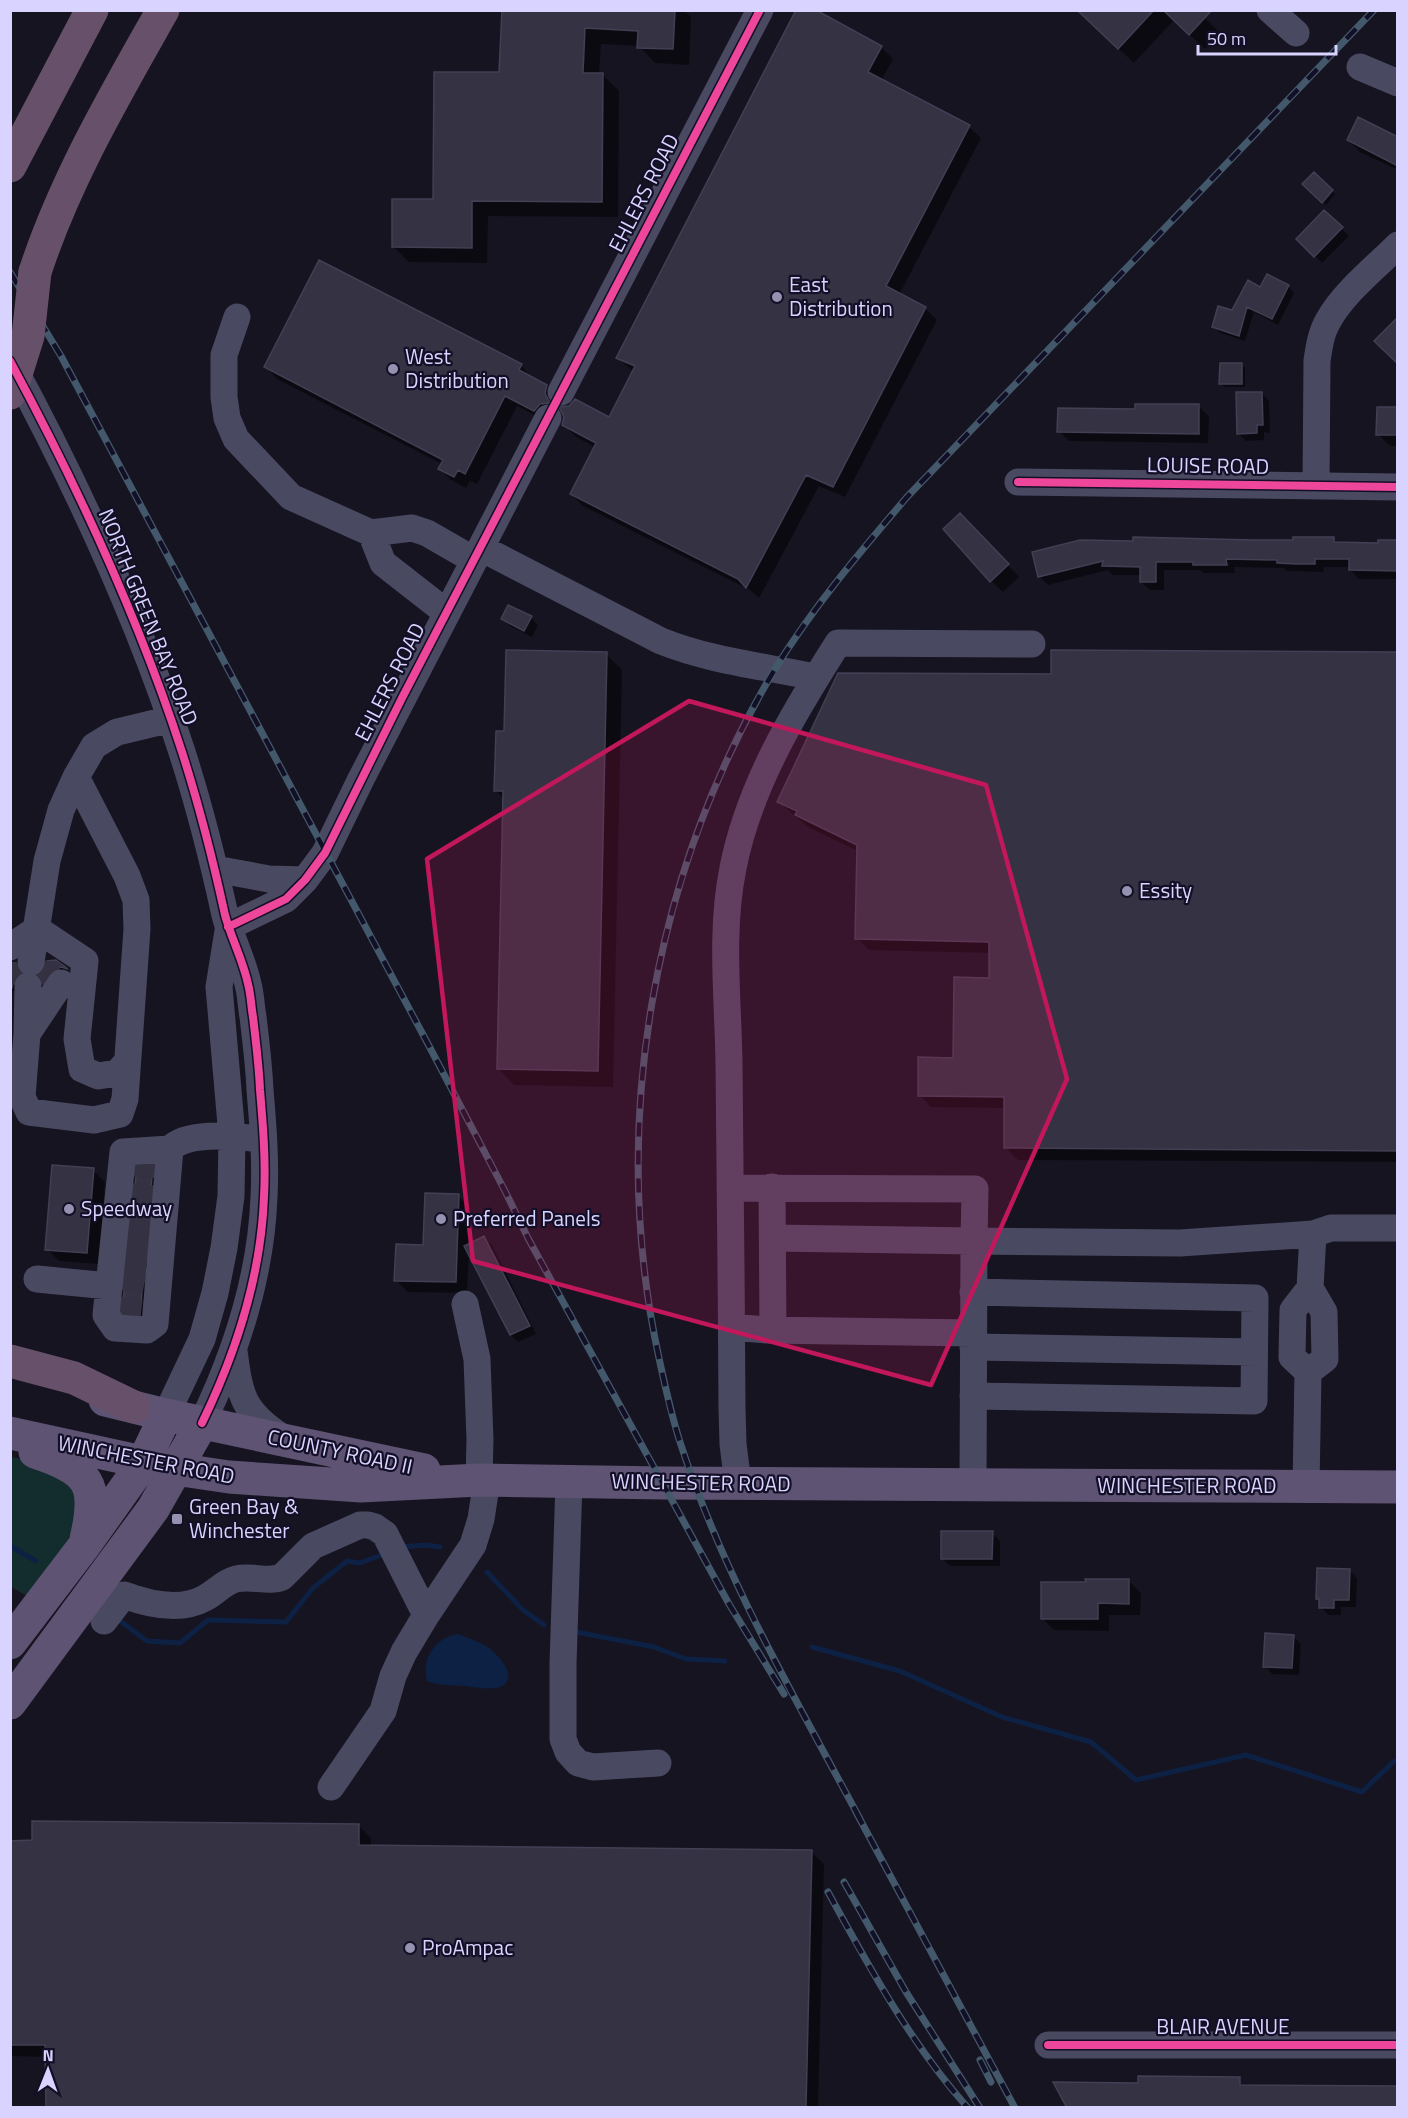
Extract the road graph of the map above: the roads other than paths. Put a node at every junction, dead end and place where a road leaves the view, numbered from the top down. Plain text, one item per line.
1 (92, 10) edge
2 (163, 10) edge
3 (760, 10) edge
4 (1270, 10) edge
5 (1296, 33) dead end
6 (1360, 67) dead end
7 (1398, 83) edge
8 (16, 156) edge
9 (1398, 245) edge
10 (35, 272) junction
11 (10, 313) edge
12 (237, 317) dead end
13 (10, 361) edge
14 (561, 392) dead end
15 (10, 393) edge
16 (548, 418) dead end
17 (1018, 482) dead end
18 (1316, 486) junction
19 (1398, 487) edge
20 (371, 533) junction
21 (477, 554) junction
22 (447, 613) junction
23 (1032, 644) dead end
24 (816, 677) junction
25 (171, 719) junction
26 (76, 777) junction
27 (215, 870) junction
28 (305, 880) junction
29 (228, 927) junction
30 (37, 929) junction
31 (34, 971) edge
32 (127, 1062) junction
33 (20, 1107) edge
34 (232, 1136) junction
35 (263, 1139) junction
36 (772, 1187) junction
37 (730, 1188) junction
38 (1398, 1228) edge
39 (1313, 1234) junction
40 (773, 1238) junction
41 (974, 1241) junction
42 (37, 1279) dead end
43 (973, 1292) junction
44 (465, 1304) dead end
45 (731, 1327) junction
46 (773, 1330) junction
47 (973, 1340) junction
48 (234, 1349) junction
49 (1254, 1352) junction
50 (10, 1361) edge
51 (10, 1378) edge
52 (973, 1396) junction
53 (134, 1407) junction
54 (166, 1415) junction
55 (202, 1423) junction
56 (10, 1433) edge
57 (286, 1441) junction
58 (10, 1444) edge
59 (142, 1463) junction
60 (176, 1469) junction
61 (483, 1480) junction
62 (569, 1482) junction
63 (738, 1484) junction
64 (973, 1485) junction
65 (1306, 1487) junction
66 (1398, 1487) edge
67 (84, 1546) junction
68 (426, 1614) junction
69 (104, 1621) dead end
70 (10, 1643) edge
71 (10, 1703) edge
72 (658, 1763) dead end
73 (331, 1787) dead end
74 (1048, 2045) dead end
75 (1398, 2045) edge

1 - 8 highway
2 - 10 highway
3 - 14 street, EHLERS ROAD
4 - 5 street
6 - 7 street
9 - 18 street
10 - 11 highway
10 - 15 highway, bridge
12 - 20 street
13 - 25 street, NORTH GREEN BAY ROAD
16 - 21 street, EHLERS ROAD
17 - 18 street, LOUISE ROAD
18 - 19 street, LOUISE ROAD
20 - 21 street
20 - 22 street
21 - 22 street, EHLERS ROAD
21 - 24 street
22 - 28 street, EHLERS ROAD
23 - 24 street
24 - 37 street
25 - 26 street
25 - 27 street, NORTH GREEN BAY ROAD
26 - 30 street
26 - 32 street
27 - 28 street
27 - 29 street, NORTH GREEN BAY ROAD
28 - 29 street, EHLERS ROAD
29 - 34 street, NORTH GREEN BAY ROAD
29 - 35 street, NORTH GREEN BAY ROAD
30 - 31 street
30 - 32 street
31 - 33 street
32 - 33 street
34 - 35 street
34 - 42 street
34 - 54 street, NORTH GREEN BAY ROAD
35 - 48 street, NORTH GREEN BAY ROAD
36 - 37 street
36 - 40 street
36 - 41 street
37 - 45 street
38 - 39 street
39 - 41 street
39 - 65 street
40 - 41 street
40 - 46 street
41 - 43 street
43 - 47 street
43 - 49 street
44 - 61 street
45 - 46 street
45 - 63 street
46 - 47 street
47 - 49 street
47 - 52 street
48 - 55 street, NORTH GREEN BAY ROAD
48 - 57 street
49 - 52 street
50 - 53 highway
51 - 53 main road
52 - 64 street
53 - 54 main road
54 - 55 main road
54 - 59 main road, NORTH GREEN BAY ROAD
55 - 57 main road, COUNTY ROAD II
55 - 60 main road, NORTH GREEN BAY ROAD
56 - 59 main road, WINCHESTER ROAD
57 - 61 main road, COUNTY ROAD II
58 - 67 main road
59 - 60 main road, WINCHESTER ROAD
59 - 67 main road, NORTH GREEN BAY ROAD
60 - 61 main road, WINCHESTER ROAD
60 - 71 main road, NORTH GREEN BAY ROAD
61 - 62 main road, WINCHESTER ROAD
61 - 68 street
62 - 63 main road, WINCHESTER ROAD
62 - 72 street
63 - 64 main road, WINCHESTER ROAD
64 - 65 main road, WINCHESTER ROAD
65 - 66 main road, WINCHESTER ROAD
67 - 70 main road, NORTH GREEN BAY ROAD
68 - 69 street
68 - 73 street
74 - 75 street, BLAIR AVENUE

